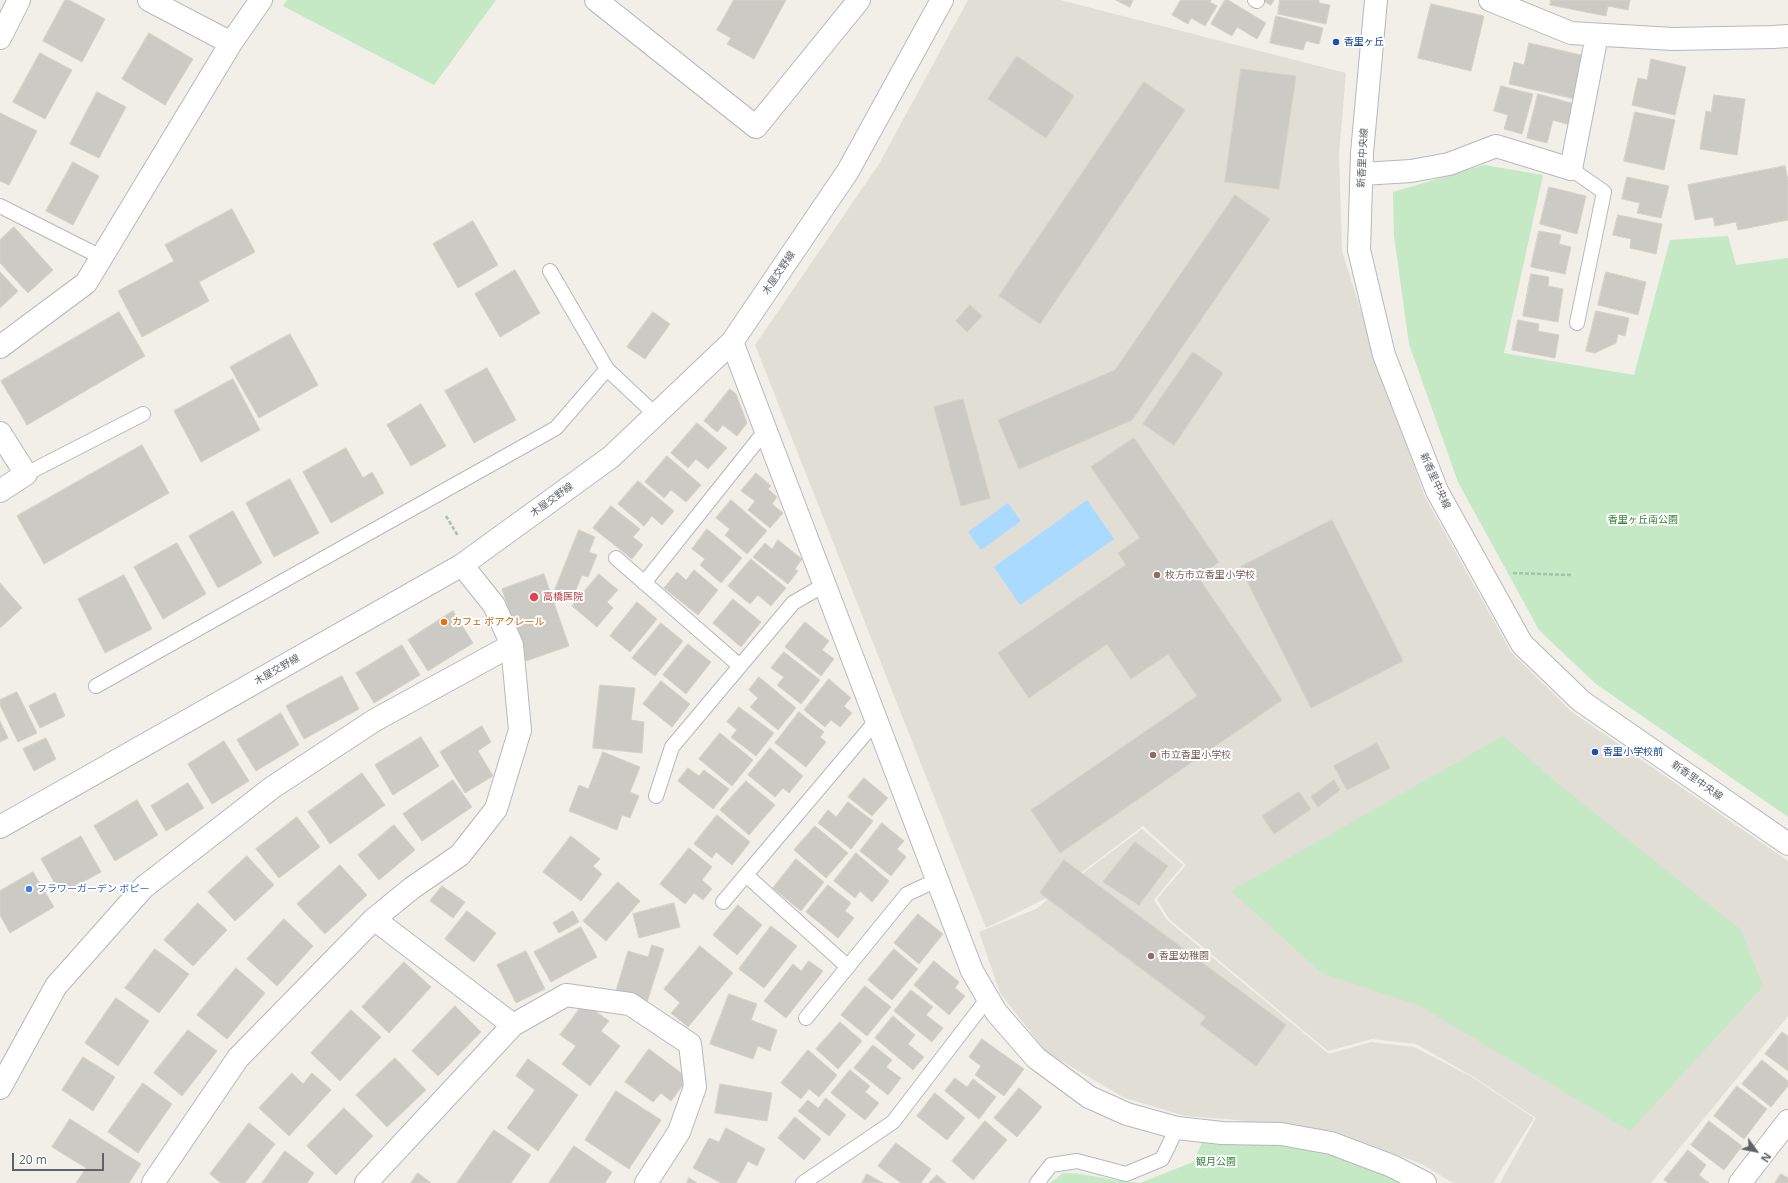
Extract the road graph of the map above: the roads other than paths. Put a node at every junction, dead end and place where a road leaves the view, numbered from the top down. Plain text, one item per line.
1 (20, 0) edge
2 (149, 0) edge
3 (261, 0) edge
4 (596, 0) edge
5 (859, 0) edge
6 (942, 0) edge
7 (1376, 0) edge
8 (1490, 0) edge
9 (1596, 35) junction
10 (1788, 36) edge
11 (0, 38) edge
12 (231, 43) junction
13 (1571, 169) junction
14 (1362, 174) junction
15 (0, 206) edge
16 (101, 257) junction
17 (550, 270) dead end
18 (1577, 323) dead end
19 (732, 342) junction
20 (0, 347) edge
21 (607, 369) junction
22 (143, 414) dead end
23 (656, 415) junction
24 (765, 431) junction
25 (0, 433) edge
26 (26, 474) junction
27 (0, 491) edge
28 (616, 558) dead end
29 (466, 562) junction
30 (644, 583) junction
31 (824, 585) junction
32 (512, 645) junction
33 (740, 666) junction
34 (96, 686) dead end
35 (876, 721) junction
36 (656, 796) dead end
37 (0, 827) edge
38 (1788, 844) edge
39 (746, 875) junction
40 (937, 880) junction
41 (723, 902) dead end
42 (374, 919) junction
43 (848, 967) junction
44 (988, 998) junction
45 (806, 1018) dead end
46 (513, 1025) junction
47 (0, 1088) edge
48 (1788, 1121) edge
49 (1178, 1128) junction
50 (153, 1183) edge
51 (366, 1183) edge
52 (646, 1183) edge
53 (803, 1183) edge
54 (1037, 1183) edge
55 (1425, 1183) edge
56 (1740, 1183) edge

1 - 11 street
2 - 12 street
3 - 12 street
4 - 5 street
6 - 19 street, 木屋交野線
7 - 14 street, 新香里中央線
8 - 9 street
9 - 10 street
9 - 13 street
12 - 16 street
13 - 14 street
13 - 18 lane
14 - 38 street, 新香里中央線
15 - 16 lane
16 - 20 street
17 - 21 lane
19 - 23 street, 木屋交野線
19 - 24 street
21 - 23 lane
21 - 34 lane
22 - 26 lane
23 - 29 street, 木屋交野線
24 - 30 lane
24 - 31 street
25 - 26 street
26 - 27 street
28 - 30 lane
29 - 32 street
29 - 37 street, 木屋交野線
30 - 33 lane
31 - 33 lane
31 - 35 street
32 - 42 street
32 - 47 street
33 - 36 lane
35 - 39 lane
35 - 40 street
39 - 41 lane
39 - 43 lane
40 - 43 lane
40 - 44 street
42 - 46 street
42 - 50 street
43 - 45 lane
44 - 49 street
44 - 53 lane
46 - 51 street
46 - 52 street
48 - 56 street
49 - 54 lane
49 - 55 street

